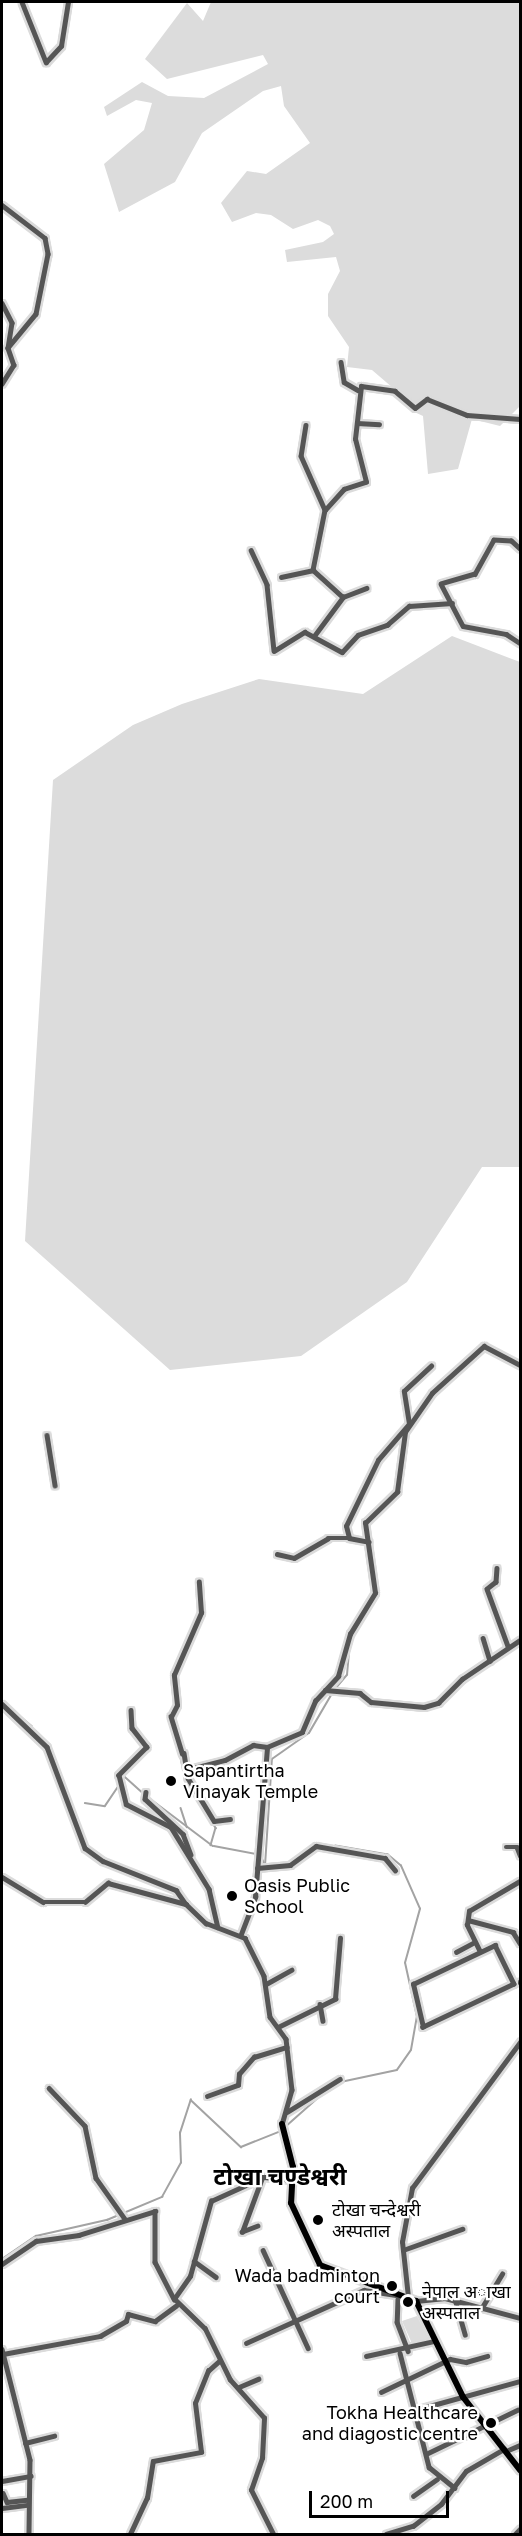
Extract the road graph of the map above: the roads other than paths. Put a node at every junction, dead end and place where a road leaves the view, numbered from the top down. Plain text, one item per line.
1 (22, 2) edge
2 (68, 2) edge
3 (2, 205) edge
4 (2, 303) edge
5 (8, 348) junction
6 (341, 362) dead end
7 (2, 384) edge
8 (358, 390) junction
9 (520, 419) edge
10 (357, 423) junction
11 (380, 424) dead end
12 (306, 425) dead end
13 (325, 510) junction
14 (520, 549) edge
15 (251, 550) dead end
16 (313, 570) junction
17 (280, 577) dead end
18 (366, 588) dead end
19 (343, 597) junction
20 (452, 603) junction
21 (314, 636) junction
22 (520, 643) edge
23 (520, 1365) edge
24 (431, 1366) dead end
25 (409, 1424) junction
26 (47, 1436) dead end
27 (54, 1485) dead end
28 (349, 1538) junction
29 (369, 1542) junction
30 (277, 1554) dead end
31 (497, 1568) dead end
32 (199, 1581) dead end
33 (483, 1638) dead end
34 (520, 1640) edge
35 (508, 1646) junction
36 (490, 1661) junction
37 (327, 1690) junction
38 (2, 1704) edge
39 (131, 1710) dead end
40 (267, 1747) junction
41 (186, 1770) junction
42 (144, 1794) dead end
43 (230, 1819) dead end
44 (506, 1846) dead end
45 (191, 1856) junction
46 (520, 1856) edge
47 (257, 1868) junction
48 (395, 1870) dead end
49 (2, 1876) edge
50 (520, 1881) edge
51 (186, 1904) junction
52 (468, 1920) junction
53 (218, 1927) junction
54 (241, 1934) junction
55 (340, 1938) dead end
56 (475, 1942) junction
57 (520, 1943) edge
58 (456, 1952) dead end
59 (480, 1952) junction
60 (291, 1970) dead end
61 (519, 1983) edge
62 (266, 1984) junction
63 (320, 2004) junction
64 (323, 2021) dead end
65 (278, 2027) junction
66 (520, 2042) edge
67 (287, 2047) junction
68 (340, 2079) dead end
69 (49, 2088) dead end
70 (207, 2096) dead end
71 (287, 2112) junction
72 (282, 2124) joint
73 (262, 2178) junction
74 (292, 2180) junction
75 (125, 2219) junction
76 (258, 2226) dead end
77 (462, 2229) dead end
78 (263, 2250) dead end
79 (403, 2250) junction
80 (194, 2261) junction
81 (2, 2264) edge
82 (502, 2274) dead end
83 (216, 2277) dead end
84 (408, 2296) junction
85 (174, 2299) junction
86 (398, 2299) junction
87 (455, 2299) junction
88 (416, 2301) junction
89 (176, 2306) junction
90 (481, 2309) junction
91 (296, 2318) junction
92 (520, 2318) edge
93 (465, 2336) dead end
94 (434, 2342) junction
95 (246, 2343) dead end
96 (308, 2348) dead end
97 (2, 2351) edge
98 (408, 2351) junction
99 (400, 2353) junction
100 (366, 2356) dead end
101 (487, 2356) dead end
102 (219, 2361) junction
103 (445, 2361) junction
104 (258, 2379) dead end
105 (520, 2381) edge
106 (409, 2382) junction
107 (239, 2387) junction
108 (381, 2392) dead end
109 (463, 2397) junction
110 (415, 2410) junction
111 (517, 2410) dead end
112 (482, 2425) junction
113 (54, 2436) dead end
114 (25, 2443) junction
115 (520, 2445) edge
116 (505, 2450) junction
117 (428, 2453) junction
118 (520, 2470) edge
119 (31, 2476) junction
120 (437, 2479) junction
121 (2, 2481) edge
122 (455, 2488) junction
123 (3, 2493) edge
124 (412, 2496) dead end
125 (27, 2503) junction
126 (2, 2508) edge
127 (520, 2529) edge
128 (29, 2535) edge
129 (130, 2535) edge
130 (273, 2535) edge
131 (386, 2535) edge
132 (515, 2535) edge

1 - 2 street
3 - 5 street
4 - 5 street
5 - 7 street
6 - 8 street
8 - 9 street
8 - 10 street
10 - 11 street
10 - 13 street
12 - 13 street
13 - 16 street
14 - 20 street
15 - 21 street
16 - 17 street
16 - 19 street
18 - 19 street
19 - 21 street
20 - 21 street
20 - 22 street
23 - 25 street
24 - 25 street
25 - 28 street
25 - 29 street
26 - 27 street
28 - 29 street
28 - 30 street
29 - 37 street
31 - 35 street
32 - 41 street
33 - 36 street
34 - 35 street
35 - 36 street
36 - 37 street
37 - 40 street
38 - 51 street
39 - 45 street
40 - 41 street
40 - 47 street
41 - 43 street
42 - 45 street
44 - 46 street
45 - 53 street
47 - 48 street
47 - 54 street
49 - 51 street
50 - 52 street
51 - 53 street
52 - 56 street
52 - 57 street
53 - 54 street
54 - 62 street
55 - 63 street
56 - 58 street
56 - 59 street
59 - 61 street
59 - 61 street
60 - 62 street
62 - 65 street
63 - 64 street
63 - 65 street
65 - 67 street
66 - 79 street
67 - 70 street
67 - 71 street
68 - 71 street
69 - 75 street
71 - 72 street
72 - 74 main road
73 - 74 street
73 - 76 street
73 - 80 street
74 - 84 main road
75 - 81 street
75 - 85 street
77 - 79 street
78 - 91 street
79 - 84 street
80 - 83 street
80 - 85 street
82 - 90 street
84 - 86 street
84 - 88 main road
85 - 89 street
86 - 91 street
86 - 98 street
87 - 88 street
87 - 90 street
87 - 93 street
88 - 94 main road
89 - 97 street
89 - 102 street
90 - 92 street
91 - 95 street
91 - 96 street
94 - 98 street
94 - 103 main road
97 - 114 street
98 - 99 street
99 - 100 street
99 - 106 street
101 - 103 street
102 - 107 street
102 - 129 street
103 - 106 street
103 - 109 main road
104 - 107 street
105 - 109 street
106 - 108 street
106 - 110 street
107 - 130 street
109 - 110 street
109 - 112 main road
110 - 117 street
111 - 112 street
112 - 116 main road
112 - 117 street
113 - 114 street
114 - 119 street
115 - 116 street
116 - 118 main road
116 - 122 street
117 - 120 street
119 - 121 street
119 - 125 street
120 - 122 street
120 - 124 street
122 - 131 street
123 - 125 street
125 - 126 street
125 - 128 street
127 - 132 street

